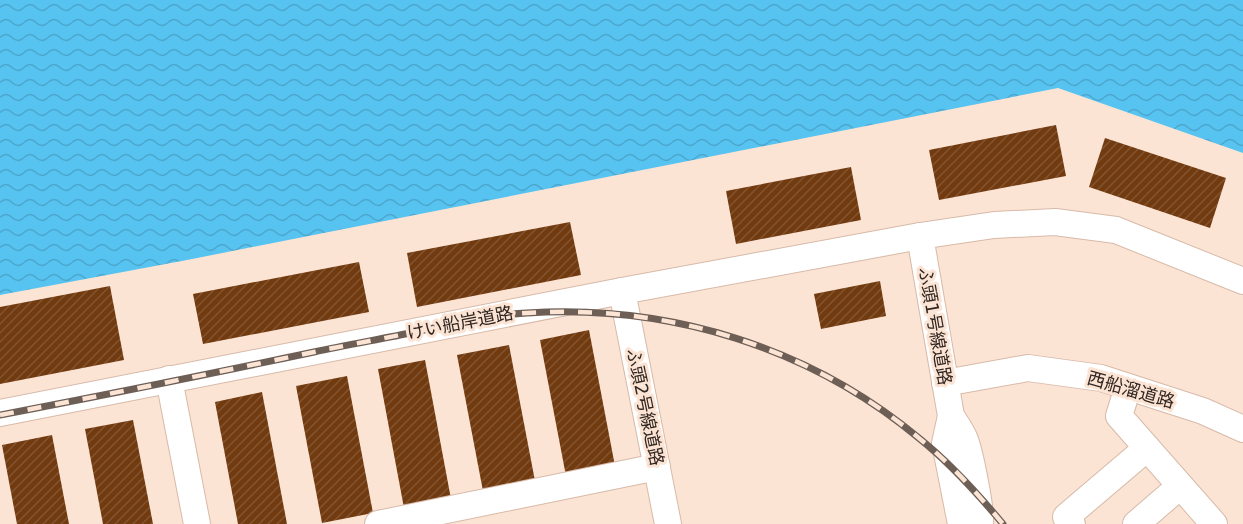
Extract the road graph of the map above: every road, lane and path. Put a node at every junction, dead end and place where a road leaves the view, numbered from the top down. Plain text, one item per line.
1 (920, 236) junction
2 (1243, 281) edge
3 (621, 291) junction
4 (169, 379) junction
5 (945, 383) junction
6 (1128, 387) junction
7 (0, 413) edge
8 (951, 416) junction
9 (1243, 429) edge
10 (1147, 448) junction
11 (657, 467) junction
12 (1180, 486) junction
13 (197, 524) edge
14 (378, 524) edge
15 (668, 524) edge
16 (961, 524) edge
17 (980, 524) edge
18 (1072, 524) edge
19 (1136, 524) edge
20 (1214, 524) edge

1 - 2 lane, けい船岸道路
1 - 3 lane, けい船岸道路
1 - 5 lane, ふ頭1号線道路
3 - 4 lane, けい船岸道路
3 - 11 lane, ふ頭2号線道路
4 - 7 lane, けい船岸道路
4 - 13 lane
5 - 6 lane, 西船溜道路
5 - 8 lane, ふ頭1号線道路
6 - 9 lane, 西船溜道路
6 - 10 lane
8 - 16 lane, ふ頭1号線道路
8 - 17 lane, ふ頭1号線道路
10 - 12 lane
10 - 18 lane
11 - 14 lane
11 - 15 lane, ふ頭2号線道路
12 - 19 lane
12 - 20 lane

